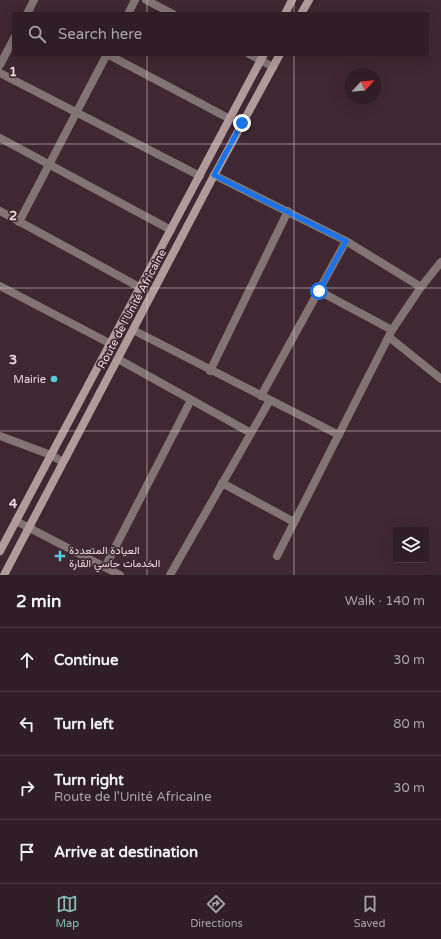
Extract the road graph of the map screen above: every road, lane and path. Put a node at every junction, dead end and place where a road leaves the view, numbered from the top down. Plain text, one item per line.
1 (34, 0) edge
2 (135, 0) edge
3 (146, 0) edge
4 (292, 0) edge
5 (308, 0) edge
6 (27, 12) edge
7 (129, 12) edge
8 (168, 12) edge
9 (286, 12) edge
10 (302, 12) edge
11 (12, 42) edge
12 (106, 56) edge
13 (111, 56) edge
14 (279, 56) edge
15 (262, 57) edge
16 (0, 65) edge
17 (273, 67) junction
18 (0, 73) edge
19 (76, 112) junction
20 (230, 119) junction
21 (0, 138) edge
22 (49, 164) junction
23 (214, 175) junction
24 (200, 176) junction
25 (0, 211) edge
26 (288, 211) junction
27 (19, 222) junction
28 (171, 230) junction
29 (346, 241) junction
30 (441, 262) edge
31 (0, 286) edge
32 (421, 287) junction
33 (141, 288) junction
34 (319, 291) junction
35 (133, 330) junction
36 (390, 333) junction
37 (111, 344) junction
38 (118, 359) junction
39 (210, 371) junction
40 (441, 379) edge
41 (261, 396) junction
42 (191, 400) junction
43 (270, 400) junction
44 (251, 433) junction
45 (339, 435) junction
46 (0, 436) edge
47 (50, 455) junction
48 (62, 462) junction
49 (222, 483) junction
50 (16, 521) junction
51 (294, 522) junction
52 (29, 528) junction
53 (0, 552) edge
54 (277, 556) dead end
55 (105, 567) junction
56 (4, 575) edge
57 (120, 575) edge
58 (170, 575) edge

1 - 6 street
2 - 7 street
3 - 8 street
4 - 9 main road
5 - 10 main road
11 - 16 street
12 - 19 street
13 - 20 street
14 - 17 main road, Route de l'Unité Africaine
15 - 17 street
15 - 20 main road, Route de l'Unité Africaine
17 - 23 main road, Route de l'Unité Africaine
18 - 19 street
19 - 22 street
19 - 24 street
20 - 24 main road, Route de l'Unité Africaine
21 - 22 street
22 - 27 street
22 - 28 street
23 - 26 street
23 - 35 main road, Route de l'Unité Africaine
24 - 28 main road, Route de l'Unité Africaine
25 - 27 street
26 - 29 street
26 - 39 street
27 - 33 street
28 - 33 main road, Route de l'Unité Africaine
29 - 32 street
29 - 34 street
30 - 32 street
31 - 37 street
32 - 36 street
33 - 37 main road, Route de l'Unité Africaine
34 - 36 street
34 - 41 street
35 - 38 main road, Route de l'Unité Africaine
35 - 39 street
36 - 40 street
36 - 45 street
37 - 47 main road, Route de l'Unité Africaine
38 - 42 street
38 - 48 main road, Route de l'Unité Africaine
39 - 41 street
41 - 43 street
42 - 44 street
42 - 55 street
43 - 44 street
43 - 45 street
44 - 49 street
45 - 51 street
46 - 47 street
47 - 48 street
47 - 50 main road, Route de l'Unité Africaine
48 - 52 main road, Route de l'Unité Africaine
49 - 51 street
49 - 58 street
50 - 52 street
50 - 53 main road, Route de l'Unité Africaine
51 - 54 street
52 - 55 street
52 - 56 main road, Route de l'Unité Africaine
55 - 57 street

